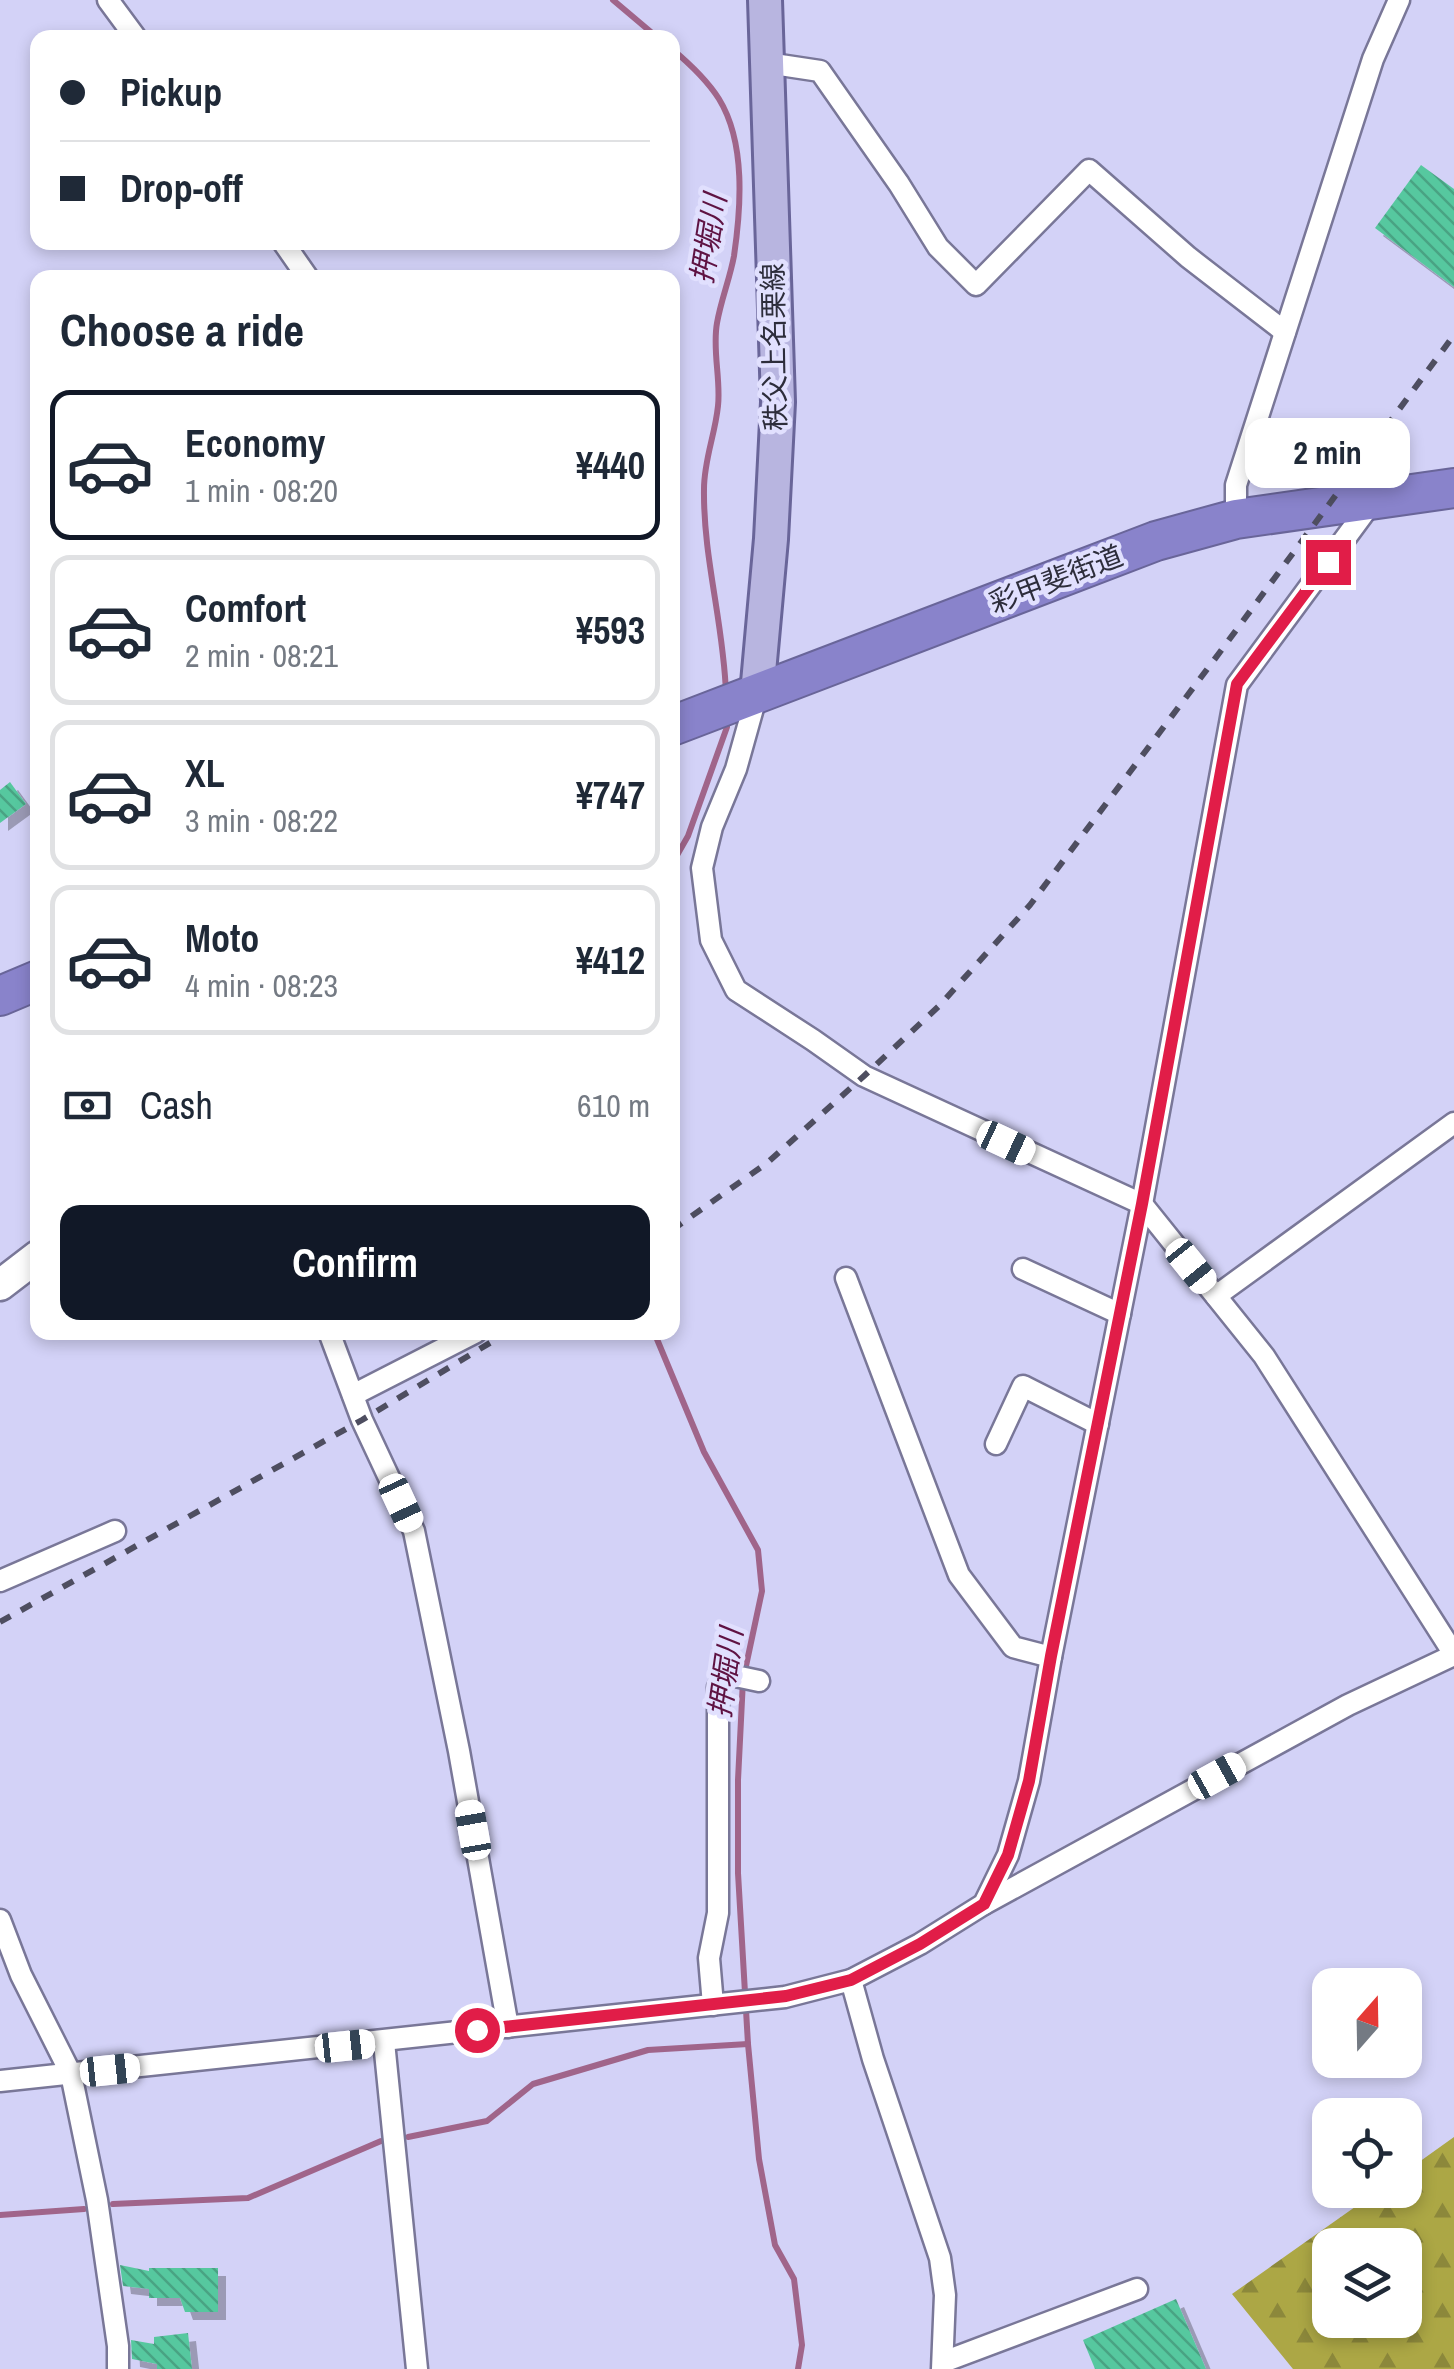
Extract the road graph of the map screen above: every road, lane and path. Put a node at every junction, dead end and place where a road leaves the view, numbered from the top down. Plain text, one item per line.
1 (108, 0) edge
2 (765, 0) edge
3 (1399, 0) edge
4 (130, 30) edge
5 (767, 63) junction
6 (1285, 332) junction
7 (1454, 488) edge
8 (1373, 500) junction
9 (1236, 519) junction
10 (745, 698) junction
11 (680, 724) edge
12 (30, 983) edge
13 (0, 996) edge
14 (1454, 1123) edge
15 (1142, 1204) junction
16 (30, 1262) edge
17 (1023, 1269) dead end
18 (846, 1278) dead end
19 (0, 1285) edge
20 (1216, 1296) junction
21 (1120, 1314) junction
22 (332, 1340) edge
23 (460, 1340) edge
24 (353, 1395) junction
25 (1098, 1424) junction
26 (996, 1444) dead end
27 (115, 1531) dead end
28 (0, 1581) edge
29 (1454, 1654) edge
30 (1051, 1656) junction
31 (758, 1681) dead end
32 (984, 1904) junction
33 (0, 1920) edge
34 (851, 1980) junction
35 (712, 2005) junction
36 (508, 2027) junction
37 (384, 2042) junction
38 (71, 2074) junction
39 (0, 2081) edge
40 (1137, 2289) dead end
41 (942, 2365) edge
42 (118, 2369) edge
43 (417, 2369) edge

1 - 4 street
2 - 5 main road, 秩父上名栗線
3 - 6 street
5 - 6 street
5 - 10 main road, 秩父上名栗線
6 - 9 street
7 - 8 highway, 彩甲斐街道
8 - 9 highway, 彩甲斐街道
8 - 15 street
9 - 10 highway, 彩甲斐街道
10 - 11 highway, 彩甲斐街道
10 - 15 street
12 - 13 highway
14 - 20 street
15 - 20 street
15 - 21 street
16 - 19 street
17 - 21 street
18 - 30 street
20 - 29 street
21 - 25 street
22 - 24 street
23 - 24 street
24 - 36 street
25 - 26 street
25 - 30 street
27 - 28 street
29 - 32 street
30 - 32 street
31 - 35 street
32 - 34 street
33 - 38 street
34 - 35 street
34 - 41 street
35 - 36 street
36 - 37 street
37 - 38 street
37 - 43 street
38 - 39 street
38 - 42 street
40 - 41 street

